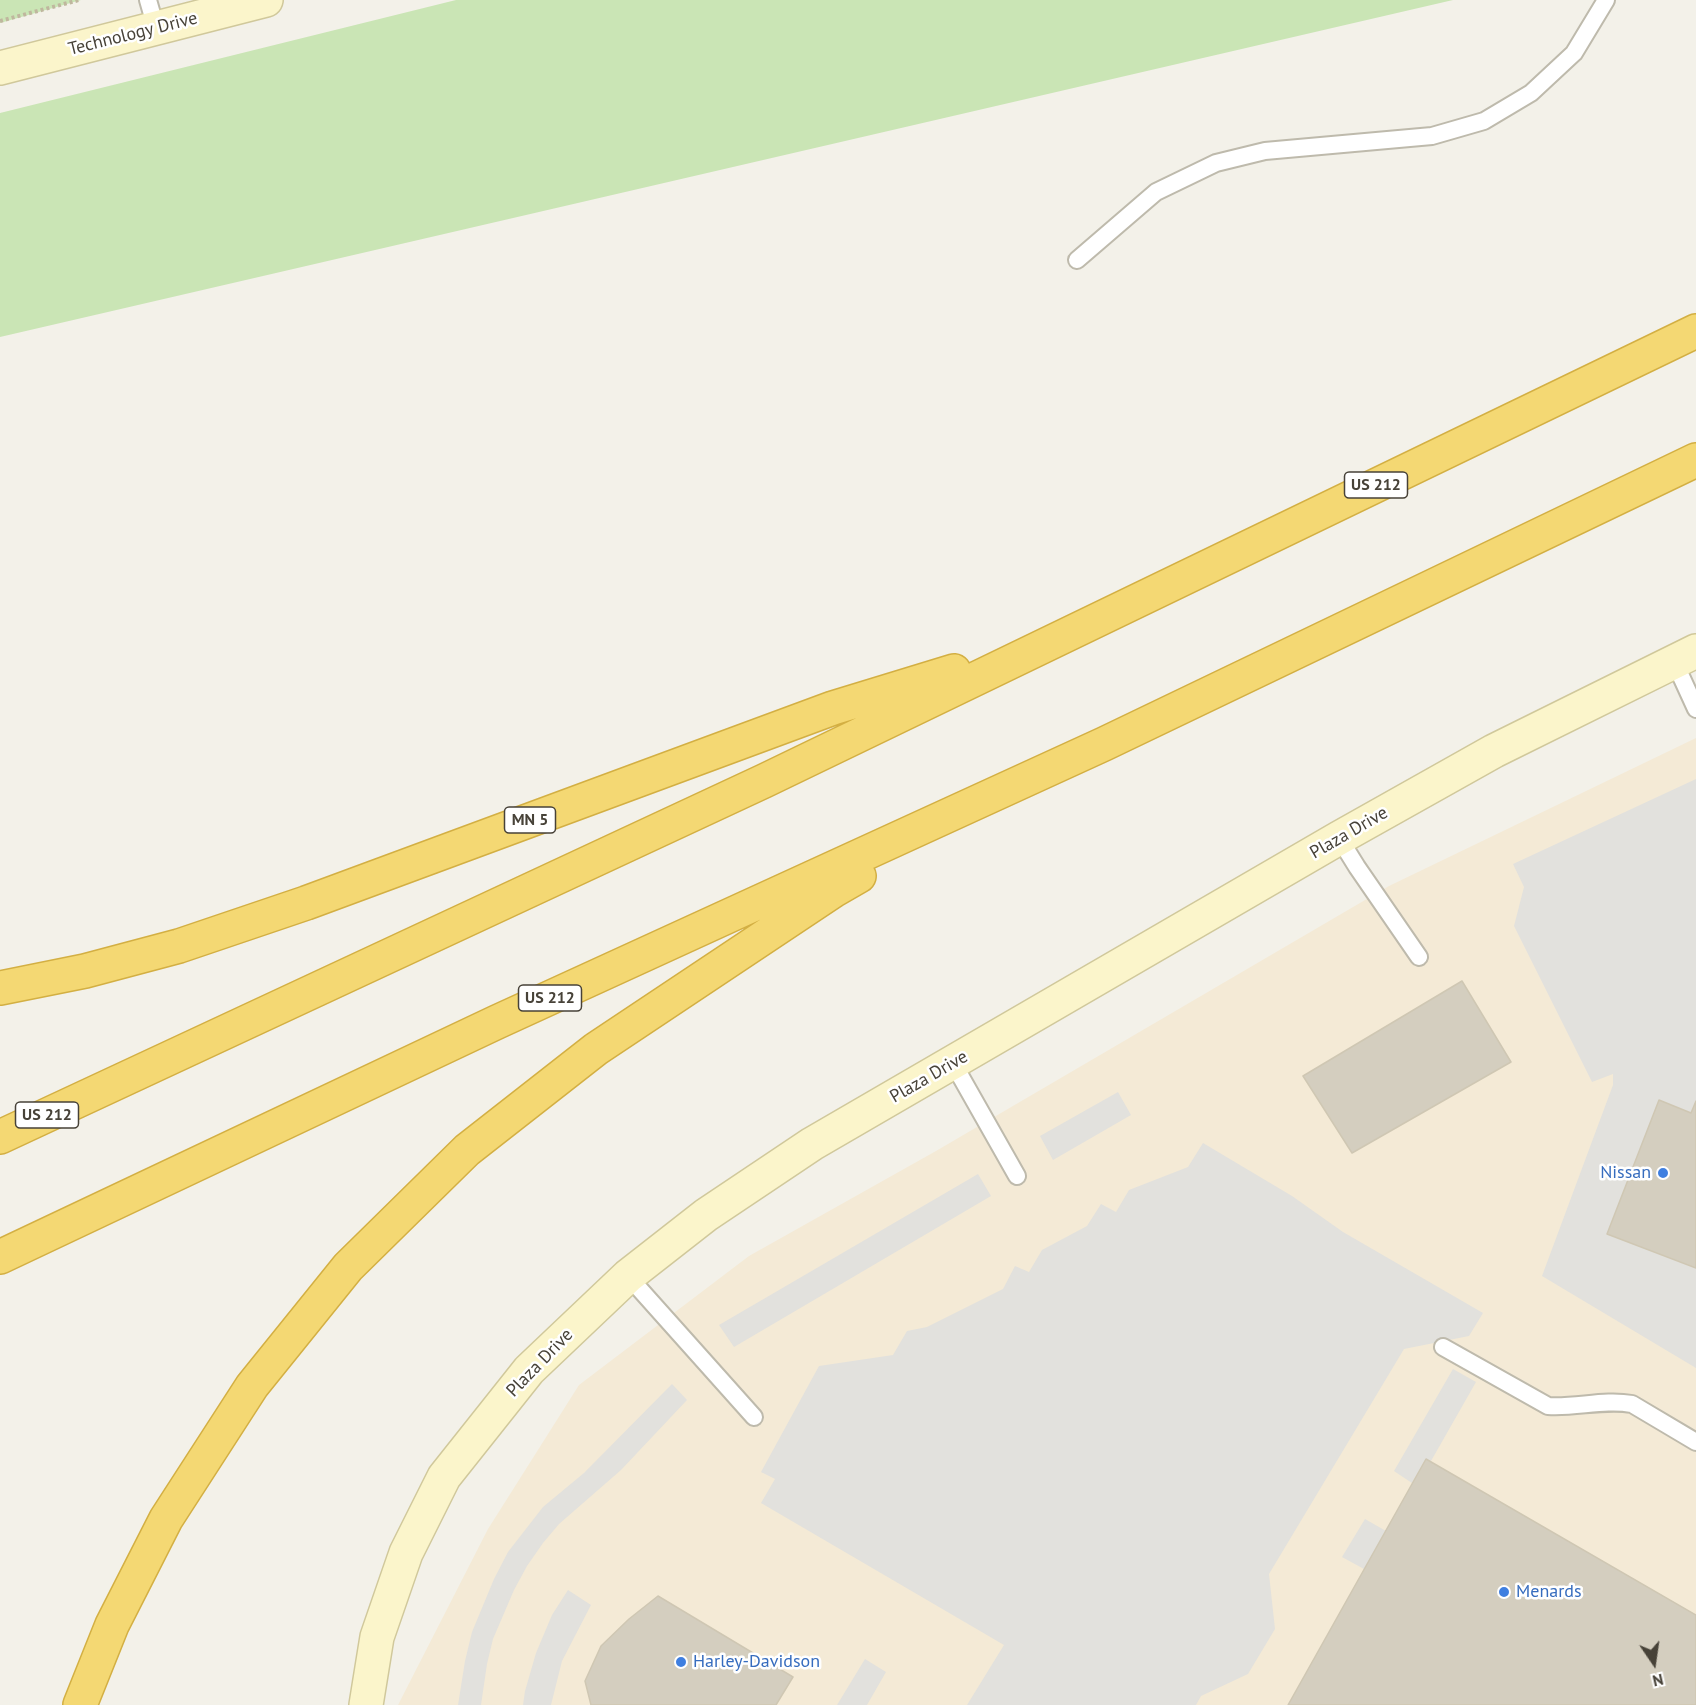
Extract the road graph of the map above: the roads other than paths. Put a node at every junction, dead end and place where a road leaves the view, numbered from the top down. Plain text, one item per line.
1 (266, 0) edge
2 (1606, 0) edge
3 (152, 14) edge
4 (0, 68) edge
5 (1077, 260) dead end
6 (1696, 331) edge
7 (1696, 460) edge
8 (1056, 639) junction
9 (1685, 656) edge
10 (1696, 709) edge
11 (1104, 744) junction
12 (1340, 838) junction
13 (1419, 957) dead end
14 (0, 988) edge
15 (953, 1063) junction
16 (0, 1137) edge
17 (1017, 1176) dead end
18 (0, 1257) edge
19 (628, 1276) junction
20 (1443, 1347) dead end
21 (754, 1417) dead end
22 (1696, 1442) edge
23 (80, 1705) edge
24 (366, 1705) edge

1 - 3 street, Technology Drive
2 - 5 lane
3 - 4 street, Technology Drive
6 - 8 highway, US 212
7 - 11 highway, US 212
8 - 14 highway, MN 5
8 - 16 highway, US 212
9 - 10 lane
9 - 12 street, Plaza Drive
11 - 18 highway, US 212
11 - 23 highway
12 - 13 lane
12 - 15 street, Plaza Drive
15 - 17 lane
15 - 19 street, Plaza Drive
19 - 21 lane
19 - 24 street, Plaza Drive
20 - 22 lane

